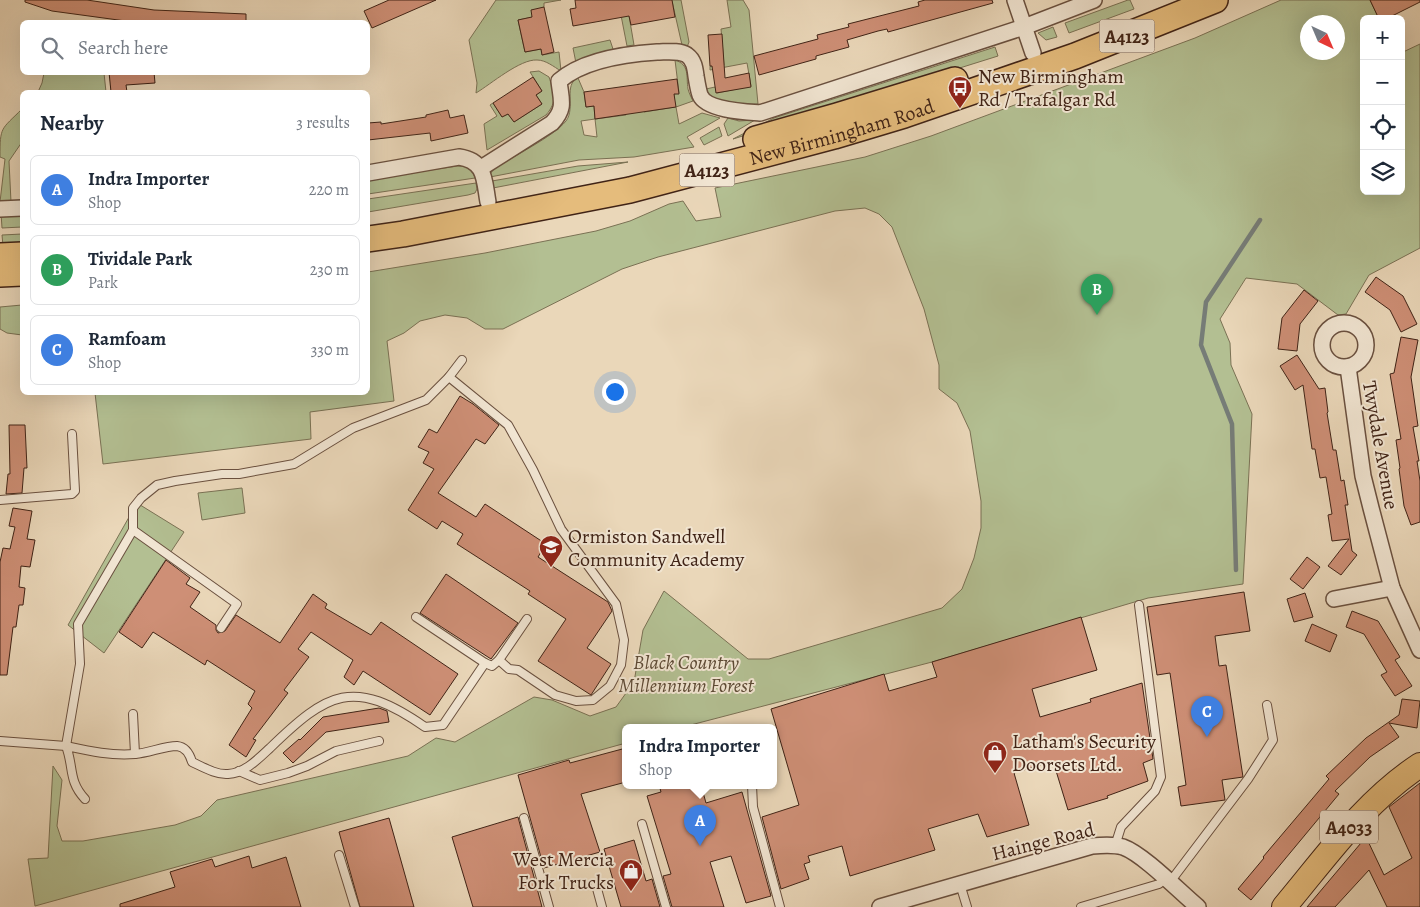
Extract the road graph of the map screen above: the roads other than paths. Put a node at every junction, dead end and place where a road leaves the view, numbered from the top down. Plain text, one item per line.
1 (1015, 0) edge
2 (1094, 0) edge
3 (1176, 0) edge
4 (1215, 0) edge
5 (1024, 28) junction
6 (1036, 61) junction
7 (481, 168) junction
8 (370, 173) edge
9 (488, 202) junction
10 (20, 208) edge
11 (0, 209) edge
12 (370, 222) edge
13 (370, 239) edge
14 (20, 255) edge
15 (0, 256) edge
16 (20, 273) edge
17 (0, 274) edge
18 (462, 360) dead end
19 (1348, 367) dead end
20 (449, 377) junction
21 (72, 434) dead end
22 (0, 500) edge
23 (133, 530) junction
24 (1392, 588) junction
25 (1334, 599) dead end
26 (1139, 605) dead end
27 (416, 617) dead end
28 (527, 619) dead end
29 (221, 628) dead end
30 (1420, 650) edge
31 (498, 660) junction
32 (485, 663) junction
33 (1266, 705) dead end
34 (133, 714) dead end
35 (0, 741) edge
36 (379, 741) dead end
37 (66, 746) junction
38 (135, 754) junction
39 (1420, 765) edge
40 (239, 771) junction
41 (752, 789) edge
42 (85, 799) dead end
43 (524, 818) dead end
44 (642, 824) dead end
45 (1115, 846) junction
46 (339, 855) dead end
47 (1167, 880) junction
48 (960, 884) junction
49 (596, 885) dead end
50 (888, 906) edge
51 (355, 907) edge
52 (549, 907) edge
53 (602, 907) edge
54 (666, 907) edge
55 (780, 907) edge
56 (967, 907) edge
57 (1081, 907) edge
58 (1198, 907) edge
59 (1284, 907) edge

1 - 5 street
2 - 5 street, New Birmingham Road
3 - 6 highway, New Birmingham Road / A4123
4 - 6 highway, New Birmingham Road / A4123
5 - 6 street
5 - 7 street, New Birmingham Road
6 - 9 highway, New Birmingham Road / A4123
6 - 13 highway, New Birmingham Road / A4123
7 - 8 street
7 - 9 street
9 - 12 highway, New Birmingham Road / A4123
10 - 11 street
14 - 15 highway
16 - 17 highway
18 - 20 lane
19 - 24 street, Twydale Avenue
20 - 23 lane
20 - 31 lane
21 - 22 lane
23 - 29 lane
23 - 37 lane
24 - 25 street
24 - 30 street, Twydale Avenue
26 - 45 lane
27 - 32 lane
28 - 31 lane
31 - 32 lane
32 - 40 lane
33 - 47 lane
34 - 38 lane
35 - 37 lane
36 - 40 lane
37 - 38 lane
37 - 42 lane
38 - 40 lane
39 - 59 main road, A4033
41 - 55 lane
43 - 52 lane
44 - 54 lane
45 - 47 street, Hainge Road
45 - 48 street, Hainge Road
46 - 51 lane
47 - 57 lane
47 - 58 street, Hainge Road
48 - 50 street, Hainge Road
48 - 56 lane
49 - 53 lane

